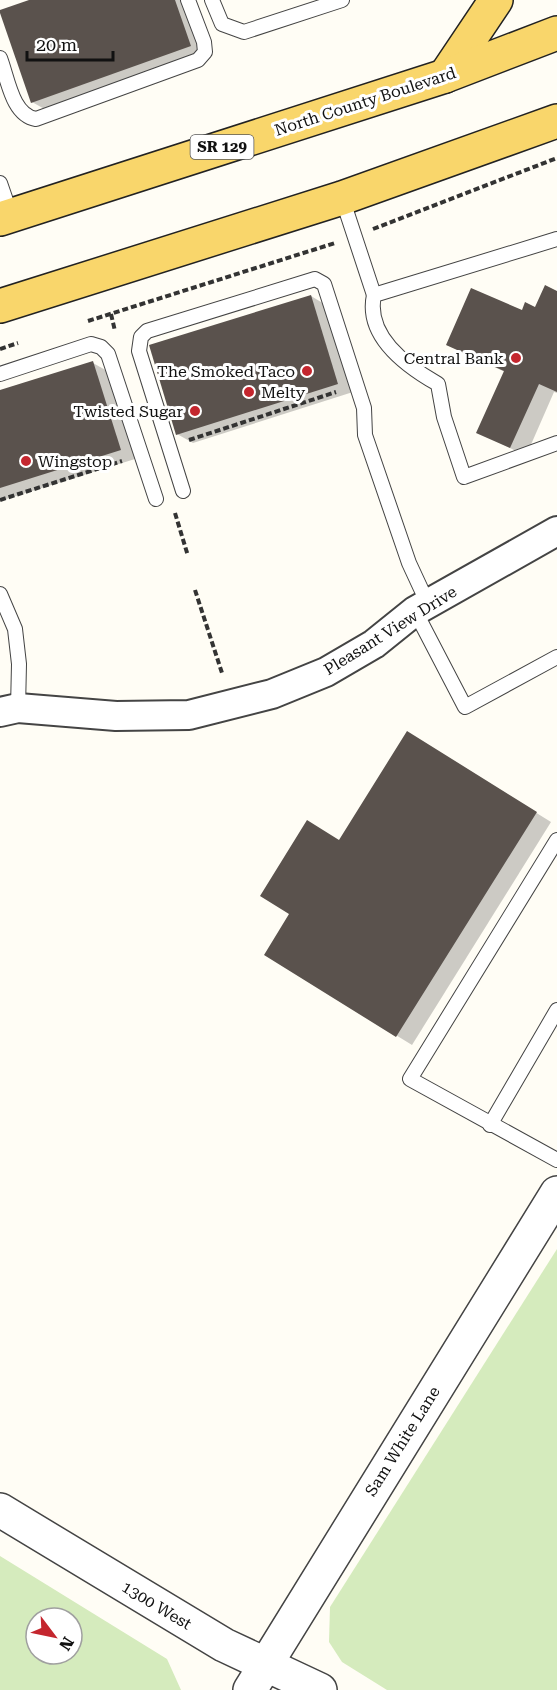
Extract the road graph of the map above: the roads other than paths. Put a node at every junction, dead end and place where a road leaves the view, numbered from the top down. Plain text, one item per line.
1 (188, 0) edge
2 (212, 0) edge
3 (342, 0) edge
4 (496, 0) edge
5 (557, 33) edge
6 (0, 58) edge
7 (445, 76) junction
8 (557, 121) edge
9 (0, 183) edge
10 (342, 198) junction
11 (6, 217) edge
12 (557, 239) edge
13 (374, 295) junction
14 (0, 306) edge
15 (0, 374) edge
16 (557, 443) edge
17 (183, 491) dead end
18 (156, 499) dead end
19 (557, 531) edge
20 (0, 594) edge
21 (422, 608) junction
22 (557, 657) edge
23 (9, 710) edge
24 (557, 840) edge
25 (557, 1010) edge
26 (490, 1125) junction
27 (557, 1160) edge
28 (557, 1193) edge
29 (0, 1510) edge
30 (257, 1677) edge
31 (320, 1690) edge

1 - 6 lane
2 - 3 lane
4 - 7 main road
5 - 7 main road, North County Boulevard / SR 129
7 - 11 main road, North County Boulevard / SR 129
8 - 10 main road
9 - 11 lane
10 - 13 lane
10 - 14 main road
12 - 13 lane
13 - 16 lane
15 - 18 lane
17 - 21 lane
19 - 21 street, Pleasant View Drive
20 - 23 lane
21 - 22 lane
21 - 23 street, Pleasant View Drive
24 - 26 lane
25 - 26 lane
26 - 27 lane
28 - 30 street, Sam White Lane
29 - 30 street, 1300 West
30 - 31 street, 1300 West

